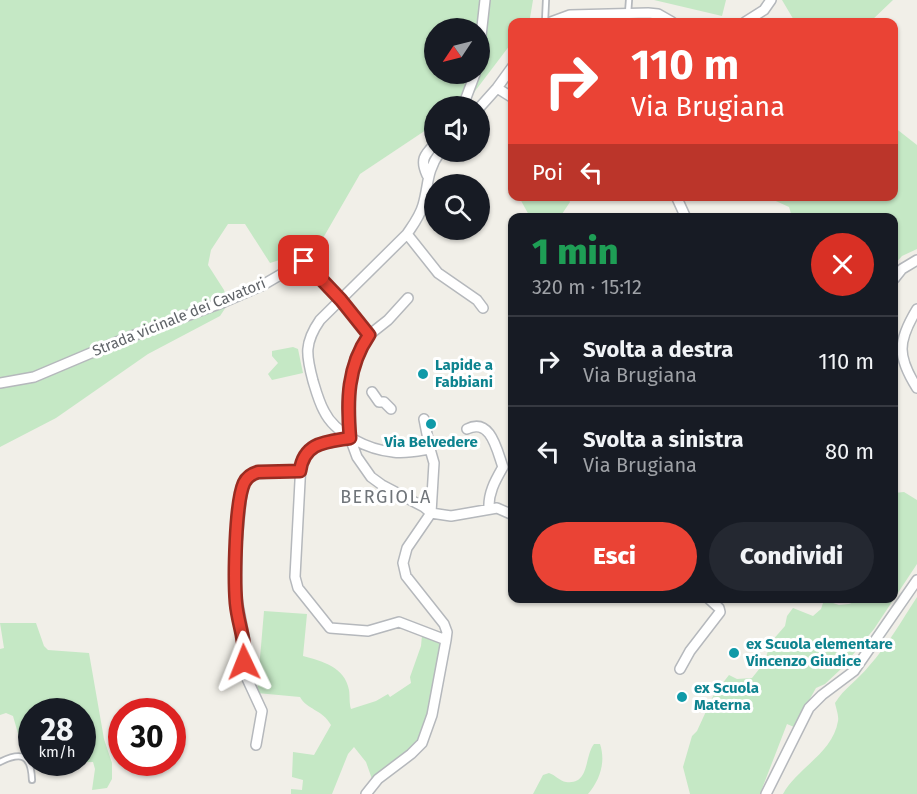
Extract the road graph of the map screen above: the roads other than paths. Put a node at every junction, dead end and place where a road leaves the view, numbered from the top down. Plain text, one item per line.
1 (485, 0) edge
2 (546, 0) edge
3 (629, 0) edge
4 (771, 0) edge
5 (628, 14) junction
6 (483, 18) edge
7 (545, 18) edge
8 (562, 18) edge
9 (665, 18) edge
10 (751, 18) edge
11 (508, 73) edge
12 (497, 88) junction
13 (508, 95) edge
14 (490, 96) edge
15 (424, 158) edge
16 (427, 174) edge
17 (424, 201) edge
18 (407, 234) junction
19 (917, 260) edge
20 (898, 274) edge
21 (408, 298) dead end
22 (341, 300) junction
23 (483, 308) dead end
24 (917, 309) edge
25 (369, 335) junction
26 (0, 383) edge
27 (917, 388) edge
28 (372, 392) dead end
29 (391, 409) dead end
30 (424, 419) dead end
31 (467, 429) dead end
32 (350, 438) junction
33 (429, 449) junction
34 (300, 471) junction
35 (489, 508) junction
36 (431, 513) junction
37 (508, 513) edge
38 (917, 580) edge
39 (714, 603) edge
40 (446, 640) junction
41 (680, 669) dead end
42 (256, 745) dead end
43 (0, 762) edge
44 (32, 780) dead end
45 (366, 794) edge
46 (766, 794) edge

1 - 6 street
2 - 7 lane
3 - 5 lane
4 - 10 street
5 - 8 street
5 - 9 street
11 - 12 street
12 - 13 street
12 - 14 street
15 - 16 street
17 - 18 street
18 - 22 street
18 - 23 street
19 - 20 street
21 - 25 street
22 - 25 street
22 - 26 street, Strada vicinale dei Cavatori
22 - 32 street
24 - 27 street
25 - 32 street
28 - 29 street
30 - 33 street
31 - 35 street
32 - 33 street
32 - 34 street
32 - 36 street
33 - 36 street
34 - 40 street
34 - 42 street
35 - 36 street
35 - 37 street
36 - 40 street
38 - 46 street
39 - 41 street
40 - 45 street
43 - 44 lane

